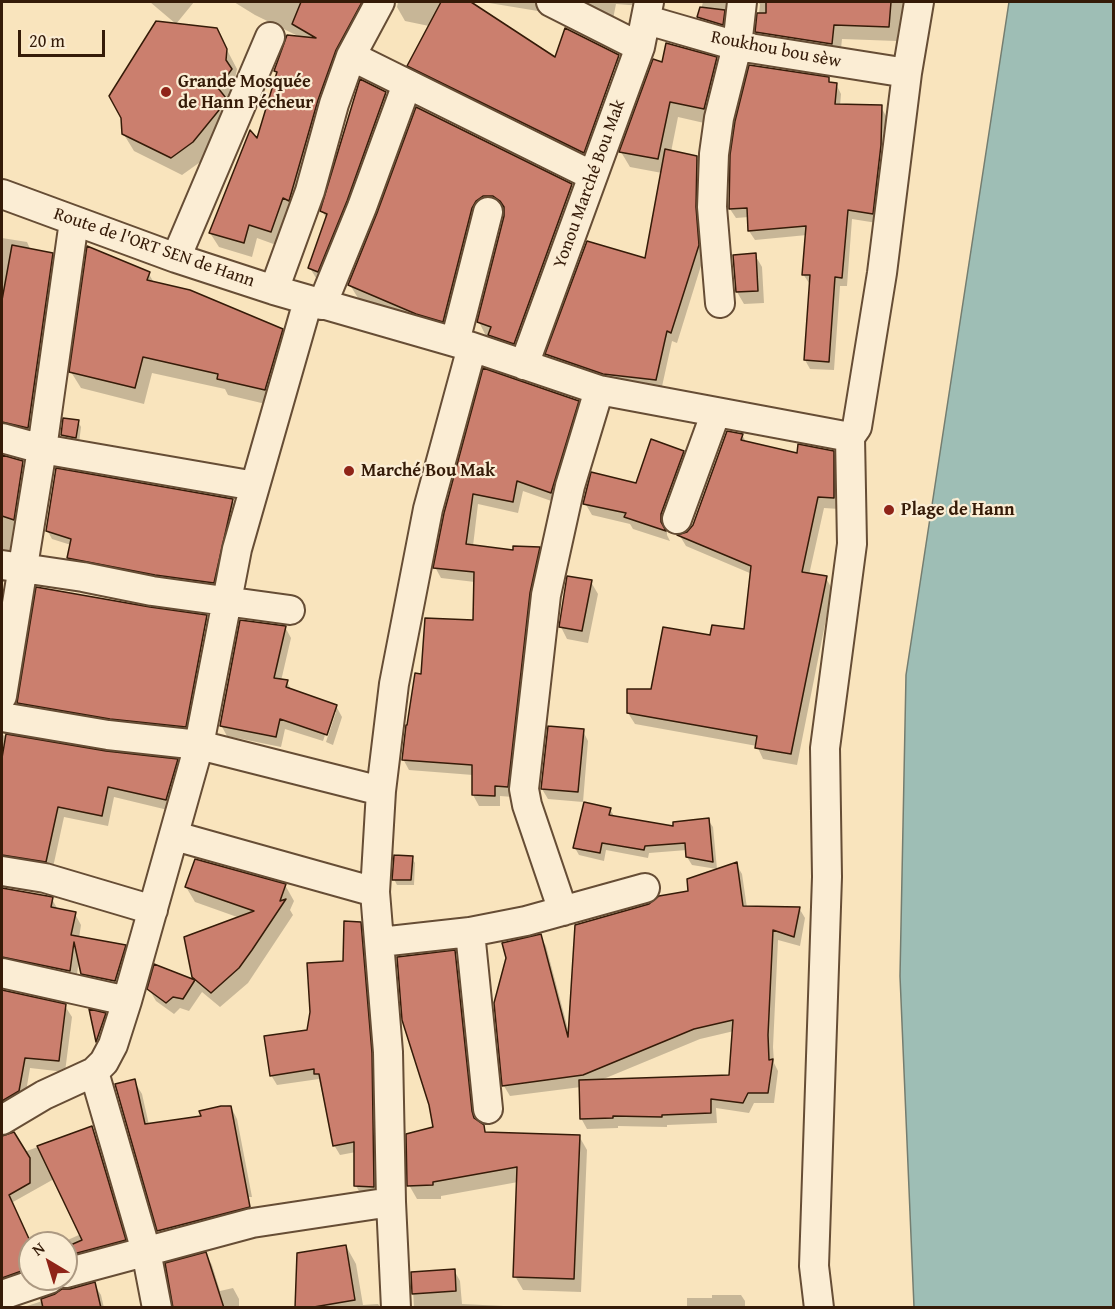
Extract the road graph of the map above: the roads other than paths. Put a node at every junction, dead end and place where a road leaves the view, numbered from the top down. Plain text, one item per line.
1 (380, 2) edge
2 (551, 2) edge
3 (742, 2) edge
4 (919, 2) edge
5 (645, 23) edge
6 (270, 37) dead end
7 (736, 46) junction
8 (351, 57) junction
9 (908, 73) junction
10 (407, 84) junction
11 (593, 176) junction
12 (2, 194) edge
13 (488, 212) dead end
14 (74, 221) junction
15 (176, 258) junction
16 (274, 290) junction
17 (315, 303) junction
18 (720, 303) dead end
19 (464, 344) junction
20 (524, 365) junction
21 (599, 390) junction
22 (716, 412) junction
23 (850, 437) junction
24 (2, 438) edge
25 (42, 449) junction
26 (255, 486) junction
27 (676, 519) dead end
28 (11, 567) edge
29 (227, 600) junction
30 (290, 610) dead end
31 (2, 696) edge
32 (2, 717) edge
33 (199, 746) junction
34 (381, 791) junction
35 (175, 836) junction
36 (2, 871) edge
37 (645, 888) dead end
38 (375, 892) junction
39 (153, 910) junction
40 (563, 911) junction
41 (470, 932) junction
42 (380, 942) junction
43 (2, 974) edge
44 (127, 1001) junction
45 (94, 1072) junction
46 (488, 1109) dead end
47 (2, 1120) edge
48 (391, 1202) junction
49 (146, 1251) junction
50 (78, 1270) edge
51 (18, 1290) edge
52 (2, 1295) edge
53 (158, 1308) edge
54 (396, 1308) edge
55 (819, 1308) edge

1 - 8 street
2 - 5 street, Roukhou bou sèw
3 - 7 street
4 - 9 street
5 - 7 street, Roukhou bou sèw
5 - 11 street, Yonou Marché Bou Mak
6 - 15 street
7 - 9 street, Roukhou bou sèw
7 - 18 street
8 - 10 street
8 - 16 street
9 - 23 street
10 - 11 street
10 - 17 street
11 - 20 street, Yonou Marché Bou Mak
12 - 14 street, Route de l'ORT SEN de Hann
13 - 19 street
14 - 15 street, Route de l'ORT SEN de Hann
14 - 25 street
15 - 16 street, Route de l'ORT SEN de Hann
16 - 17 street, Route de l'ORT SEN de Hann
17 - 19 street, Route de l'ORT SEN de Hann
17 - 26 street
19 - 20 street, Route de l'ORT SEN de Hann
19 - 34 street
20 - 21 street, Route de l'ORT SEN de Hann
21 - 22 street, Route de l'ORT SEN de Hann
21 - 40 street
22 - 23 street, Route de l'ORT SEN de Hann
22 - 27 street
23 - 55 street
24 - 25 street
25 - 26 street
25 - 28 street
26 - 29 street
28 - 29 street
28 - 31 street
29 - 30 street
29 - 33 street
32 - 33 street
33 - 34 street
33 - 35 street
34 - 38 street
35 - 38 street
35 - 39 street
36 - 39 street
37 - 40 street
38 - 42 street
39 - 44 street
40 - 41 street
41 - 42 street
41 - 46 street
42 - 48 street
43 - 44 street
44 - 45 street
45 - 47 street
45 - 49 street
48 - 49 street
48 - 54 street
49 - 50 street
49 - 53 street
51 - 52 street

